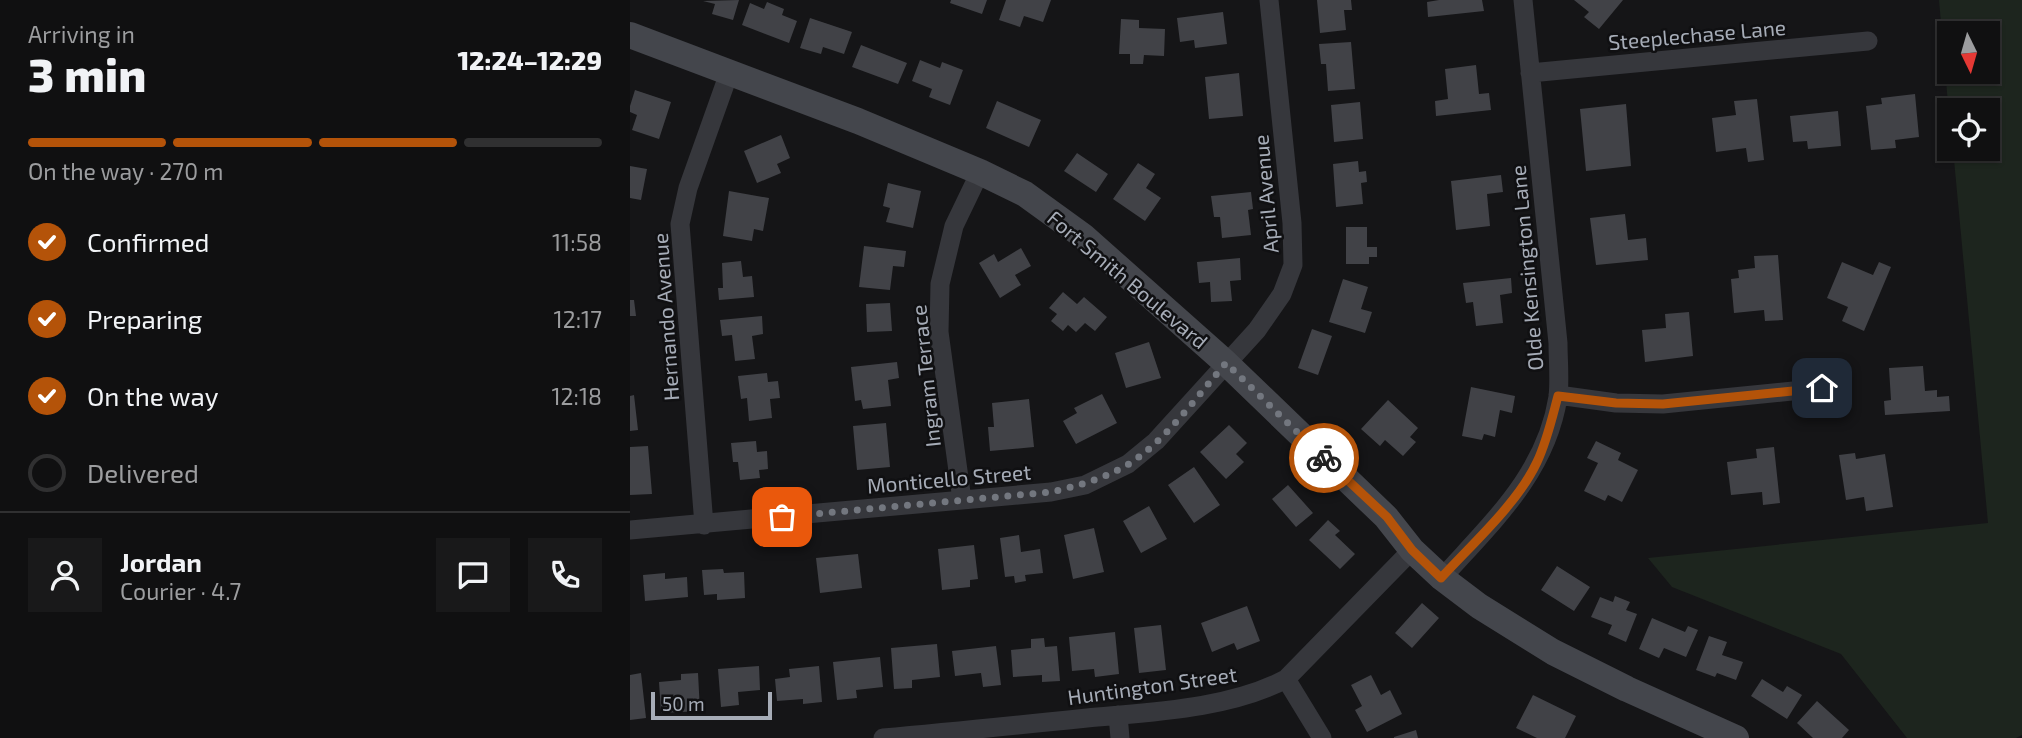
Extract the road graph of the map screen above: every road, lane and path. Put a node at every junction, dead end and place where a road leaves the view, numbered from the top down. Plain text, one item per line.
1 (1269, 0) edge
2 (1523, 0) edge
3 (630, 35) edge
4 (1868, 41) dead end
5 (729, 73) junction
6 (1530, 73) junction
7 (981, 172) junction
8 (1226, 363) junction
9 (1822, 388) dead end
10 (1558, 396) junction
11 (962, 500) junction
12 (704, 524) junction
13 (630, 530) edge
14 (1412, 550) junction
15 (1441, 578) junction
16 (1286, 679) junction
17 (1118, 715) junction
18 (886, 738) edge
19 (1120, 738) edge
20 (1322, 738) edge
21 (1736, 738) edge

1 - 8 street, April Avenue
2 - 6 street, Olde Kensington Lane
3 - 5 street, Fort Smith Boulevard
4 - 6 street, Steeplechase Lane
5 - 7 street, Fort Smith Boulevard
5 - 12 street, Hernando Avenue
6 - 10 street, Olde Kensington Lane
7 - 8 street, Fort Smith Boulevard
7 - 11 street, Ingram Terrace
8 - 11 street, Monticello Street
8 - 14 street, Fort Smith Boulevard
9 - 10 street
10 - 15 street, Olde Kensington Lane
11 - 12 street, Monticello Street
12 - 13 street, Monticello Street
14 - 15 street, Fort Smith Boulevard
14 - 16 street, Huntington Street
15 - 21 street, Fort Smith Boulevard
16 - 17 street, Huntington Street
16 - 20 street
17 - 18 street, Huntington Street
17 - 19 street

